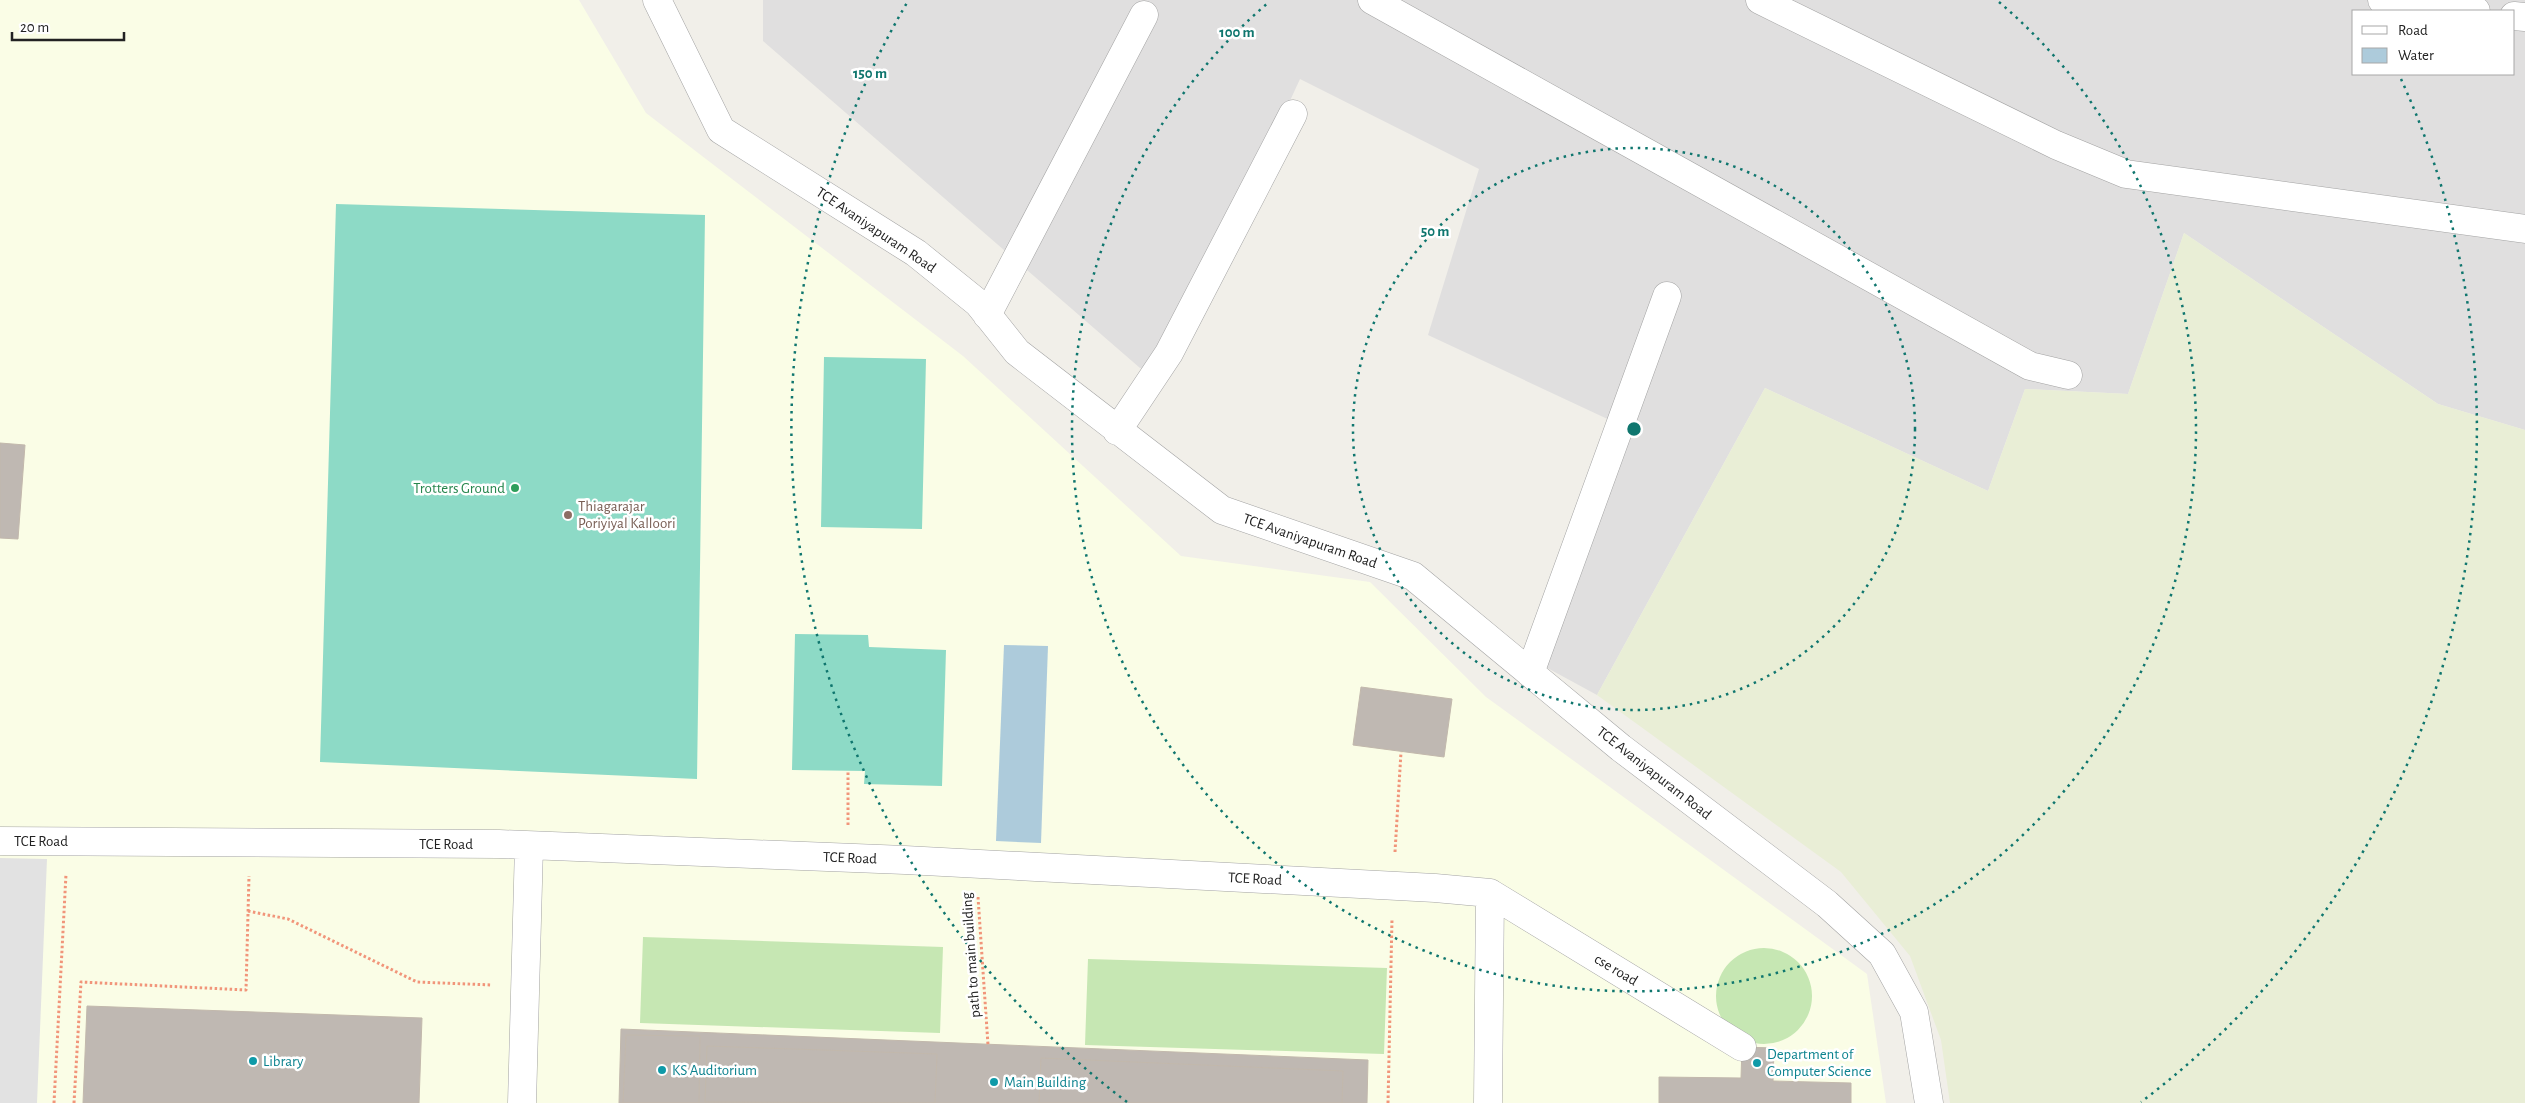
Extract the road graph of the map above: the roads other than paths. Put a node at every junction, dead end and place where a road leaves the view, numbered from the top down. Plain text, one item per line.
1 (657, 0) edge
2 (1372, 0) edge
3 (1760, 0) edge
4 (2382, 0) edge
5 (2467, 10) edge
6 (1144, 14) dead end
7 (1293, 114) dead end
8 (2525, 229) edge
9 (1668, 296) dead end
10 (987, 315) junction
11 (2068, 375) dead end
12 (1117, 431) junction
13 (1530, 673) junction
14 (0, 841) edge
15 (529, 846) junction
16 (1490, 893) junction
17 (1742, 1047) dead end
18 (522, 1103) edge
19 (1488, 1103) edge
20 (1929, 1103) edge

1 - 10 street, TCE Avaniyapuram Road
2 - 11 street
3 - 8 street
4 - 5 street
6 - 10 street
7 - 12 street
9 - 13 street
10 - 12 street, TCE Avaniyapuram Road
12 - 13 street, TCE Avaniyapuram Road
13 - 20 street, TCE Avaniyapuram Road
14 - 15 street, TCE Road
15 - 16 street, TCE Road
15 - 18 street
16 - 17 street, cse road
16 - 19 street

